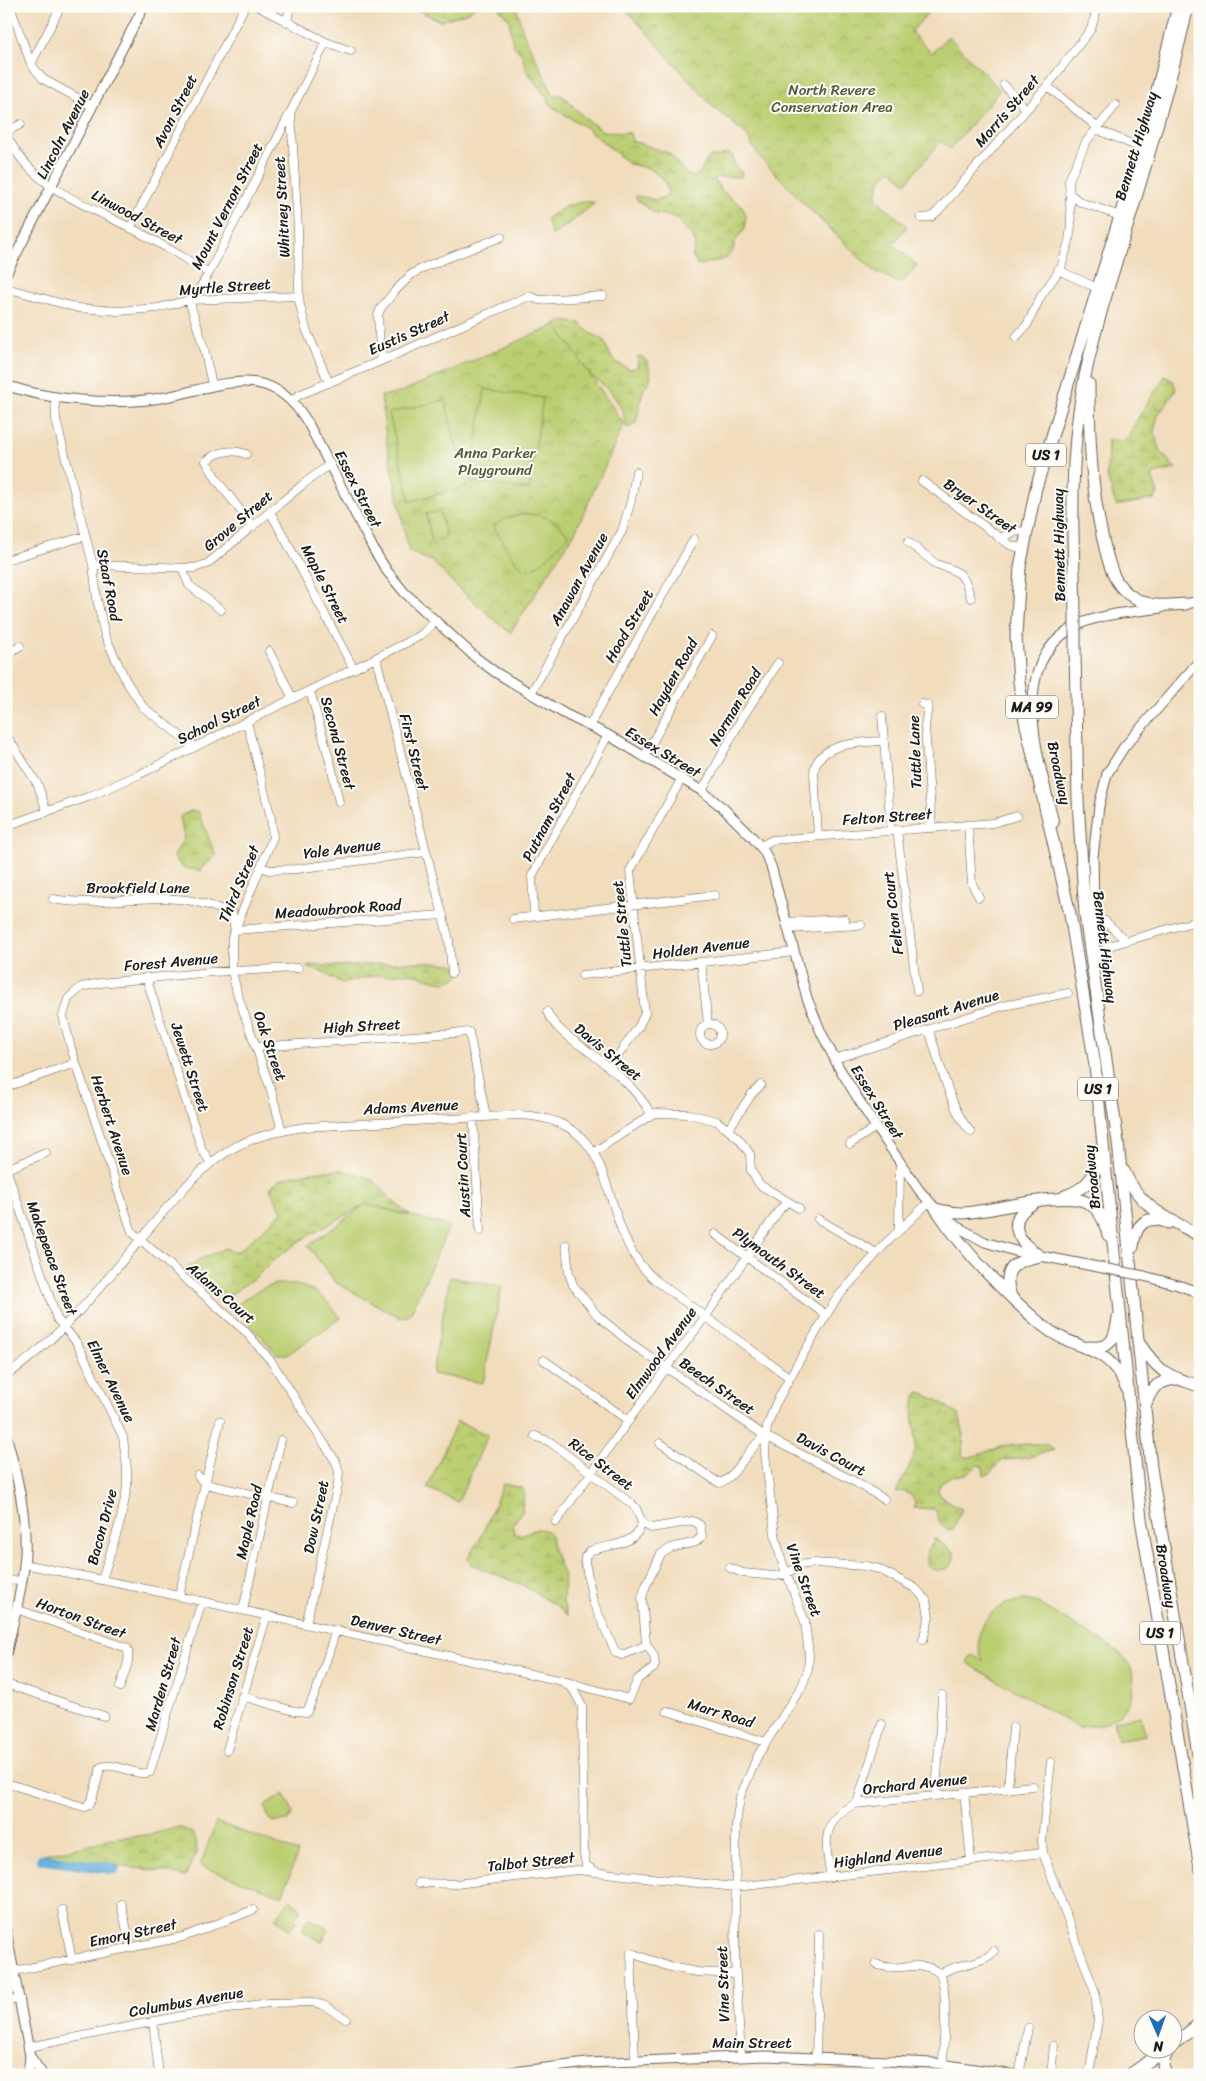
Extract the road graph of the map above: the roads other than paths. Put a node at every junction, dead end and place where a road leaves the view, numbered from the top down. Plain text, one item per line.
1 (10, 6) edge
2 (61, 6) edge
3 (144, 6) edge
4 (245, 6) edge
5 (257, 6) edge
6 (290, 6) edge
7 (1098, 6) edge
8 (1178, 6) edge
9 (1188, 6) edge
10 (287, 22) junction
11 (326, 42) junction
12 (351, 51) dead end
13 (31, 64) junction
14 (1004, 85) dead end
15 (1047, 86) junction
16 (92, 106) junction
17 (1116, 106) dead end
18 (1026, 109) junction
19 (291, 114) junction
20 (21, 124) dead end
21 (1097, 128) junction
22 (7, 136) edge
23 (1141, 148) junction
24 (50, 188) junction
25 (1069, 193) junction
26 (1120, 216) junction
27 (921, 218) dead end
28 (130, 228) junction
29 (501, 237) dead end
30 (1058, 270) junction
31 (209, 273) junction
32 (6, 274) edge
33 (6, 288) edge
34 (1097, 288) junction
35 (299, 296) junction
36 (603, 296) dead end
37 (189, 300) junction
38 (1016, 337) dead end
39 (1089, 358) junction
40 (383, 360) junction
41 (329, 383) junction
42 (212, 385) junction
43 (6, 386) edge
44 (55, 397) junction
45 (292, 401) junction
46 (246, 454) dead end
47 (330, 464) junction
48 (636, 472) dead end
49 (922, 481) dead end
50 (270, 512) junction
51 (253, 526) junction
52 (1026, 532) junction
53 (85, 536) junction
54 (999, 538) junction
55 (694, 539) dead end
56 (908, 542) dead end
57 (1023, 549) junction
58 (6, 560) edge
59 (93, 565) junction
60 (182, 568) junction
61 (971, 598) dead end
62 (1200, 602) edge
63 (1186, 604) junction
64 (221, 610) dead end
65 (436, 621) junction
66 (712, 636) dead end
67 (20, 646) dead end
68 (269, 651) dead end
69 (6, 655) edge
70 (376, 658) junction
71 (1200, 660) edge
72 (778, 663) dead end
73 (354, 669) junction
74 (310, 691) junction
75 (531, 693) junction
76 (293, 699) junction
77 (925, 704) dead end
78 (882, 716) dead end
79 (247, 722) junction
80 (589, 726) junction
81 (6, 735) edge
82 (608, 735) junction
83 (884, 741) junction
84 (195, 747) junction
85 (644, 757) junction
86 (682, 778) junction
87 (702, 791) junction
88 (339, 802) dead end
89 (47, 812) junction
90 (1017, 816) dead end
91 (968, 825) junction
92 (6, 826) edge
93 (932, 828) junction
94 (894, 831) junction
95 (818, 836) junction
96 (761, 846) junction
97 (426, 852) junction
98 (262, 868) junction
99 (716, 895) dead end
100 (979, 897) dead end
101 (54, 899) dead end
102 (632, 904) junction
103 (1070, 914) junction
104 (443, 915) junction
105 (534, 915) junction
106 (1093, 917) junction
107 (513, 919) dead end
108 (845, 919) dead end
109 (1200, 920) edge
110 (787, 926) junction
111 (861, 926) dead end
112 (235, 930) junction
113 (1126, 941) junction
114 (794, 952) junction
115 (1096, 958) junction
116 (701, 962) junction
117 (298, 968) dead end
118 (640, 969) junction
119 (232, 971) junction
120 (452, 973) dead end
121 (582, 975) dead end
122 (146, 977) junction
123 (917, 991) dead end
124 (1068, 993) dead end
125 (547, 1012) dead end
126 (63, 1016) joint
127 (708, 1024) dead end
128 (930, 1030) junction
129 (1103, 1037) junction
130 (256, 1047) junction
131 (834, 1059) junction
132 (76, 1063) junction
133 (609, 1068) junction
134 (761, 1085) dead end
135 (6, 1087) edge
136 (651, 1114) junction
137 (486, 1116) junction
138 (474, 1117) junction
139 (876, 1127) junction
140 (728, 1130) junction
141 (282, 1131) junction
142 (971, 1132) dead end
143 (1103, 1137) junction
144 (850, 1144) dead end
145 (594, 1152) junction
146 (46, 1153) dead end
147 (1120, 1162) junction
148 (211, 1164) junction
149 (900, 1165) junction
150 (6, 1168) edge
151 (1060, 1198) junction
152 (788, 1202) junction
153 (1036, 1202) junction
154 (932, 1205) junction
155 (799, 1208) dead end
156 (818, 1220) dead end
157 (900, 1229) junction
158 (480, 1231) dead end
159 (715, 1234) dead end
160 (1200, 1236) edge
161 (140, 1240) junction
162 (1200, 1241) edge
163 (566, 1245) dead end
164 (876, 1254) junction
165 (1040, 1256) junction
166 (746, 1258) junction
167 (1116, 1265) junction
168 (1130, 1266) junction
169 (1200, 1293) edge
170 (1012, 1296) junction
171 (1120, 1304) junction
172 (826, 1314) junction
173 (706, 1316) junction
174 (64, 1328) junction
175 (1138, 1341) junction
176 (1083, 1347) junction
177 (544, 1360) dead end
178 (666, 1368) junction
179 (278, 1372) joint
180 (6, 1376) edge
181 (790, 1378) junction
182 (1176, 1379) junction
183 (1200, 1386) edge
184 (1129, 1396) junction
185 (1144, 1407) junction
186 (629, 1420) junction
187 (220, 1421) dead end
188 (6, 1434) edge
189 (535, 1436) dead end
190 (765, 1436) junction
191 (281, 1440) dead end
192 (660, 1443) dead end
193 (125, 1450) joint
194 (591, 1473) junction
195 (198, 1476) dead end
196 (205, 1484) junction
197 (268, 1498) junction
198 (884, 1498) dead end
199 (293, 1503) dead end
200 (556, 1522) dead end
201 (642, 1523) junction
202 (24, 1564) junction
203 (730, 1568) dead end
204 (786, 1574) junction
205 (22, 1580) junction
206 (102, 1580) junction
207 (6, 1581) edge
208 (179, 1596) junction
209 (202, 1601) junction
210 (16, 1609) junction
211 (243, 1610) junction
212 (267, 1615) junction
213 (306, 1624) junction
214 (336, 1630) junction
215 (923, 1640) dead end
216 (647, 1645) junction
217 (6, 1655) edge
218 (558, 1679) junction
219 (6, 1684) edge
220 (120, 1688) dead end
221 (942, 1695) dead end
222 (242, 1696) junction
223 (667, 1711) dead end
224 (104, 1716) dead end
225 (882, 1724) dead end
226 (1013, 1727) dead end
227 (766, 1742) junction
228 (226, 1750) dead end
229 (1051, 1762) dead end
230 (1200, 1766) edge
231 (6, 1783) edge
232 (1033, 1786) dead end
233 (1008, 1788) junction
234 (964, 1792) junction
235 (936, 1795) junction
236 (857, 1803) junction
237 (1043, 1853) junction
238 (971, 1861) junction
239 (1200, 1868) edge
240 (595, 1871) junction
241 (831, 1877) junction
242 (419, 1882) dead end
243 (736, 1887) junction
244 (121, 1904) dead end
245 (62, 1910) dead end
246 (253, 1910) dead end
247 (6, 1931) edge
248 (819, 1934) dead end
249 (131, 1948) junction
250 (994, 1951) dead end
251 (72, 1960) junction
252 (876, 1964) dead end
253 (14, 1971) junction
254 (735, 1974) junction
255 (940, 1974) junction
256 (20, 1999) junction
257 (6, 2001) edge
258 (346, 2018) dead end
259 (153, 2022) junction
260 (1199, 2025) edge
261 (1028, 2028) dead end
262 (1184, 2036) edge
263 (1054, 2045) dead end
264 (30, 2052) junction
265 (741, 2056) junction
266 (816, 2058) junction
267 (1154, 2058) edge
268 (1164, 2058) edge
269 (634, 2060) junction
270 (878, 2060) junction
271 (943, 2064) junction
272 (524, 2072) edge
273 (987, 2072) edge
274 (513, 2073) edge
275 (28, 2075) edge
276 (43, 2075) edge
277 (159, 2075) edge
278 (489, 2075) edge
279 (878, 2075) edge
280 (1015, 2075) edge
281 (1019, 2075) edge
282 (1051, 2075) edge
283 (1089, 2075) edge
284 (1129, 2075) edge
285 (1167, 2075) edge

1 - 13 street
2 - 13 street
3 - 16 main road, Lincoln Avenue
4 - 28 street, Avon Street
5 - 10 street
6 - 10 street
7 - 15 street, Morris Street
8 - 23 highway, Bennett Highway / US 1
9 - 39 highway, Bennett Highway / US 1
10 - 11 street
11 - 12 street
11 - 19 street, Mount Vernon Street
13 - 16 street
14 - 18 street
15 - 18 street, Morris Street
15 - 21 street
16 - 24 main road, Lincoln Avenue
17 - 21 street
18 - 27 street, Morris Street
19 - 31 street, Mount Vernon Street
19 - 35 street, Whitney Street
20 - 22 street
21 - 23 street
21 - 25 street
22 - 24 street, Linwood Street
23 - 26 highway, Bennett Highway / US 1
24 - 28 street, Linwood Street
24 - 32 main road, Lincoln Avenue
25 - 26 street
25 - 30 street
26 - 34 highway, Bennett Highway / US 1
28 - 31 street, Linwood Street
29 - 40 street
30 - 34 street
30 - 38 street
31 - 37 street, Mount Vernon Street
33 - 37 street, Myrtle Street
34 - 52 highway, Bennett Highway / US 1
35 - 37 street, Myrtle Street
35 - 41 street, Whitney Street
36 - 40 street, Eustis Street
37 - 42 street
39 - 63 highway
39 - 129 highway, Bennett Highway / US 1, bridge
40 - 41 street, Eustis Street
41 - 45 street, Eustis Street
42 - 44 main road, Essex Street
42 - 45 main road, Essex Street
43 - 44 main road, Essex Street
44 - 53 street, Staaf Road
45 - 47 main road, Essex Street
46 - 51 street
47 - 50 street, Grove Street
47 - 65 main road, Essex Street
48 - 75 street, Anawan Avenue
49 - 54 street, Bryer Street
50 - 51 street, Grove Street
50 - 73 street, Maple Street
51 - 60 street, Grove Street
52 - 54 street
52 - 57 highway, Bennett Highway / US 1
53 - 58 street
53 - 59 street, Staaf Road
54 - 57 street, Bryer Street
55 - 80 street, Hood Street
56 - 61 street
57 - 103 highway, Bennett Highway / US 1
59 - 60 street, Grove Street
59 - 84 street, Staaf Road
60 - 64 street
62 - 63 main road, Broadway
63 - 103 main road, Broadway / MA 99
65 - 70 street, School Street
65 - 75 main road, Essex Street
66 - 85 street, Hayden Road
67 - 69 street
68 - 76 street
70 - 73 street, School Street
70 - 97 street, First Street
71 - 106 main road, Broadway
72 - 87 street, Norman Road
73 - 74 street, School Street
74 - 76 street, School Street
74 - 88 street, Second Street
75 - 80 main road, Essex Street
76 - 79 street, School Street
77 - 93 street, Tuttle Lane
78 - 83 street, Felton Court
79 - 84 street, School Street
79 - 98 street, Third Street
80 - 82 main road, Essex Street
81 - 89 street
82 - 85 main road, Essex Street
82 - 105 street, Putnam Street
83 - 94 street, Felton Court
83 - 95 street
84 - 89 street, School Street
85 - 86 main road, Essex Street
86 - 87 main road, Essex Street
86 - 102 street, Tuttle Street
87 - 96 main road, Essex Street
89 - 92 street, School Street
90 - 91 street, Felton Street
91 - 93 street, Felton Street
91 - 100 street
93 - 94 street, Felton Street
94 - 95 street, Felton Street
94 - 123 street, Felton Court
95 - 96 street, Felton Street
96 - 110 main road, Essex Street
97 - 98 street, Yale Avenue
97 - 104 street, First Street
98 - 112 street, Third Street
99 - 102 street
101 - 112 street, Brookfield Lane
102 - 105 street
102 - 118 street, Tuttle Street
103 - 143 highway, Broadway / US 1
104 - 112 street, Meadowbrook Road
104 - 120 street, First Street
105 - 107 street
106 - 113 street
106 - 115 main road, Broadway
108 - 110 street
109 - 113 street
110 - 111 street
110 - 114 main road, Essex Street
112 - 119 street, Third Street
113 - 115 street
114 - 116 street, Holden Avenue
114 - 131 main road, Essex Street
115 - 129 main road, Broadway
116 - 118 street, Holden Avenue
116 - 127 street
117 - 119 street, Forest Avenue
118 - 121 street, Holden Avenue
118 - 133 street, Tuttle Street
119 - 122 street, Forest Avenue
119 - 130 street, Oak Street
122 - 126 street, Forest Avenue
122 - 148 street, Jewett Street
124 - 128 street, Pleasant Avenue
125 - 133 street, Davis Street
126 - 132 street, Herbert Avenue
128 - 131 street, Pleasant Avenue
128 - 142 street
129 - 147 highway, Broadway / US 1
130 - 137 street, High Street
130 - 141 street, Oak Street
131 - 139 main road, Essex Street
132 - 135 street
132 - 161 street, Herbert Avenue
133 - 136 street, Davis Street
134 - 140 street
136 - 140 street
136 - 145 street
137 - 138 street, Adams Avenue
137 - 145 street, Adams Avenue
138 - 141 street, Adams Avenue
138 - 158 street, Austin Court
139 - 144 street
139 - 149 main road, Essex Street
140 - 152 street
141 - 148 street, Adams Avenue
143 - 151 highway
143 - 167 highway, Broadway / US 1
145 - 173 street, Adams Avenue
146 - 150 street
147 - 160 highway
147 - 168 highway, Broadway / US 1
148 - 161 street, Adams Avenue
149 - 154 main road, Essex Street
149 - 157 street
150 - 174 street, Makepeace Street
151 - 153 highway
151 - 167 highway
152 - 155 street
152 - 166 street, Elmwood Avenue
153 - 154 highway
153 - 165 highway
154 - 157 street, Vine Street
154 - 165 main road, Essex Street
154 - 170 highway
156 - 164 street
157 - 164 street, Vine Street
159 - 166 street, Plymouth Street
161 - 174 street, Adams Avenue
161 - 179 street, Adams Court
162 - 168 highway
163 - 178 street, Beech Street
164 - 172 street, Vine Street
165 - 169 main road, Essex Street, bridge
165 - 170 highway
166 - 172 street, Plymouth Street
166 - 173 street, Elmwood Avenue
167 - 171 highway, Broadway / US 1
168 - 175 highway, Broadway / US 1
170 - 176 highway
171 - 176 highway
171 - 184 highway, Broadway / US 1
172 - 181 street, Vine Street
173 - 178 street, Elmwood Avenue
173 - 181 street, Adams Avenue
174 - 180 street, Adams Avenue
174 - 193 street, Elmer Avenue
175 - 182 highway
175 - 185 highway, Broadway / US 1
176 - 184 highway
177 - 186 street
178 - 186 street, Elmwood Avenue
178 - 190 street, Beech Street
179 - 213 street, Dow Street
181 - 190 street, Vine Street
182 - 183 highway
182 - 185 highway
184 - 239 highway, Broadway / US 1
185 - 230 highway, Broadway / US 1
186 - 194 street, Elmwood Avenue
187 - 196 street
188 - 202 main road
189 - 194 street, Rice Street
190 - 192 street
190 - 198 street, Davis Court
190 - 204 street, Vine Street
191 - 197 street, Maple Road
193 - 206 street, Bacon Drive
194 - 200 street, Elmwood Avenue
194 - 201 street, Rice Street
195 - 196 street
196 - 197 street
196 - 208 street
197 - 199 street
197 - 211 street, Maple Road
201 - 216 street
201 - 216 street
202 - 205 main road
202 - 206 street, Denver Street
203 - 204 street
204 - 215 street
204 - 227 street, Vine Street
205 - 207 street
205 - 210 main road
206 - 208 street, Denver Street
208 - 209 street, Denver Street
209 - 211 street, Denver Street
209 - 231 street, Marden Street
210 - 217 main road
210 - 220 street, Horton Street
211 - 212 street, Denver Street
212 - 213 street, Denver Street
212 - 222 street, Robinson Street
213 - 214 street, Denver Street
214 - 218 street, Denver Street
214 - 222 street
216 - 218 street
218 - 240 street, Denver Street
219 - 224 street
221 - 235 street
222 - 228 street, Robinson Street
223 - 227 street, Marr Road
225 - 236 street
226 - 233 street
227 - 243 street, Vine Street
229 - 237 street
232 - 233 street, Orchard Avenue
233 - 234 street, Orchard Avenue
234 - 235 street, Orchard Avenue
234 - 238 street
235 - 236 street, Orchard Avenue
236 - 241 street, Orchard Avenue
237 - 238 street, Highland Avenue
237 - 283 street
238 - 241 street, Highland Avenue
240 - 242 street, Talbot Street
240 - 243 street, Talbot Street
241 - 243 street, Highland Avenue
243 - 254 street, Vine Street
244 - 249 street
245 - 251 street
246 - 249 street, Emory Street
247 - 253 main road
248 - 266 street
249 - 251 street, Emory Street
250 - 255 street
251 - 253 street, Emory Street
252 - 255 street
253 - 256 main road
254 - 265 street, Vine Street
254 - 269 street
255 - 271 street
256 - 257 street
256 - 264 main road
258 - 259 street, Columbus Avenue
259 - 264 street, Columbus Avenue
259 - 277 street
260 - 262 highway
261 - 281 street
263 - 282 street
264 - 275 main road
264 - 276 main road
265 - 266 main road, Main Street
265 - 269 main road, Main Street
266 - 270 main road, Main Street
267 - 284 highway
268 - 285 highway
269 - 272 main road, Main Street
270 - 271 main road, Main Street
270 - 279 street
271 - 273 main road, Main Street
272 - 274 main road, Main Street
273 - 280 main road, Main Street
274 - 278 main road, Main Street

